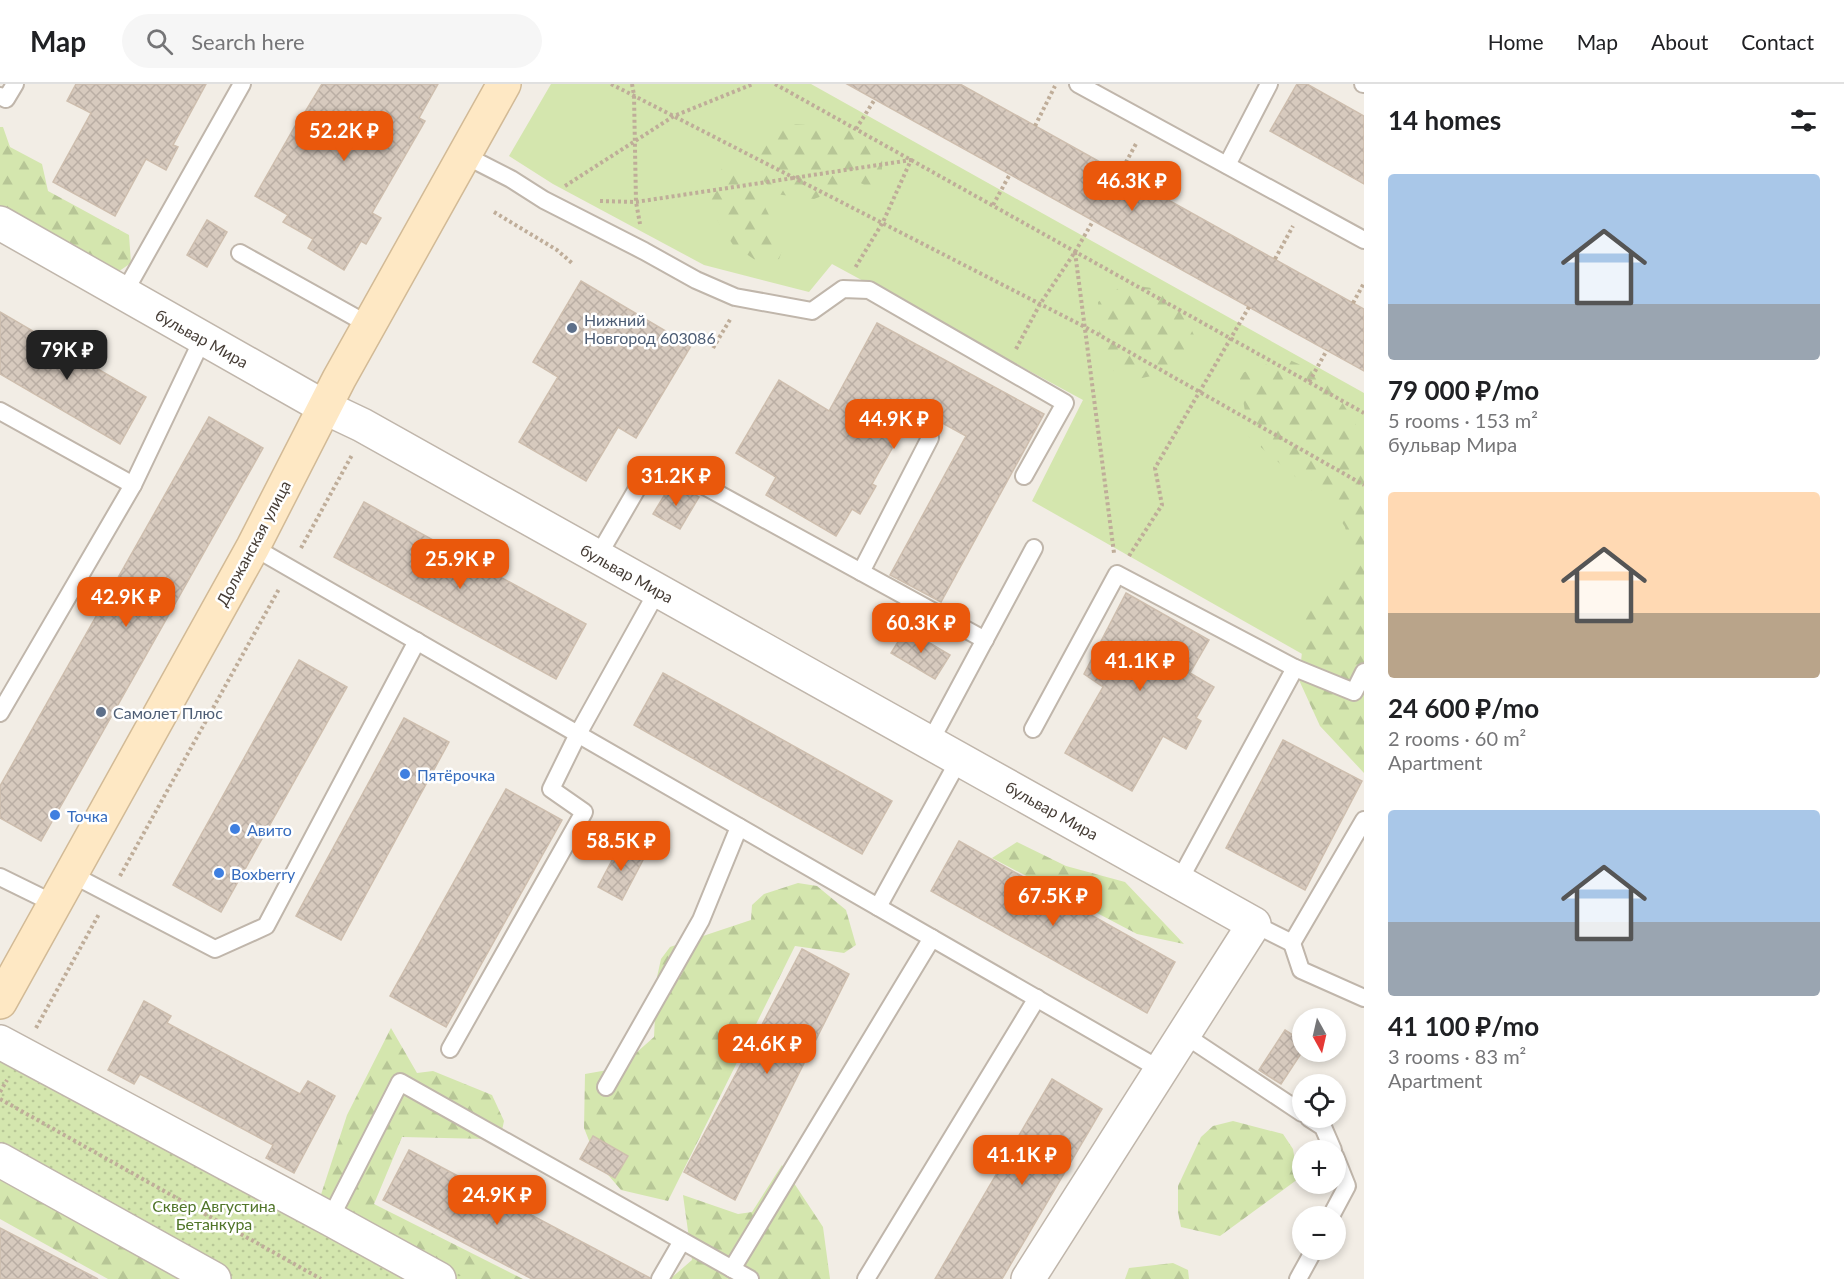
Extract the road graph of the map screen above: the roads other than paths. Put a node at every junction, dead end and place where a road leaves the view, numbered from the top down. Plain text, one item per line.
1 (15, 84) edge
2 (242, 84) edge
3 (504, 84) edge
4 (1078, 84) edge
5 (1269, 84) edge
6 (2, 102) edge
7 (464, 155) junction
8 (1227, 165) junction
9 (0, 223) edge
10 (1364, 240) edge
11 (240, 254) dead end
12 (123, 293) junction
13 (369, 326) junction
14 (203, 338) junction
15 (324, 406) junction
16 (0, 411) edge
17 (930, 438) dead end
18 (1024, 476) dead end
19 (133, 485) junction
20 (253, 547) junction
21 (1034, 548) dead end
22 (598, 556) junction
23 (861, 572) junction
24 (658, 590) junction
25 (985, 640) junction
26 (417, 641) junction
27 (1295, 668) junction
28 (1364, 672) edge
29 (0, 713) edge
30 (1033, 729) dead end
31 (578, 734) junction
32 (930, 742) junction
33 (960, 758) junction
34 (1364, 820) edge
35 (739, 827) junction
36 (71, 874) junction
37 (0, 877) edge
38 (1179, 881) junction
39 (55, 904) junction
40 (878, 907) junction
41 (1254, 924) junction
42 (932, 938) junction
43 (1292, 943) junction
44 (1036, 998) junction
45 (1364, 998) edge
46 (0, 1002) edge
47 (1184, 1034) junction
48 (11, 1048) edge
49 (450, 1049) dead end
50 (1161, 1070) junction
51 (606, 1087) dead end
52 (1292, 1106) edge
53 (0, 1160) edge
54 (330, 1219) junction
55 (682, 1241) junction
56 (1308, 1260) edge
57 (732, 1269) junction
58 (214, 1279) edge
59 (439, 1279) edge
60 (660, 1279) edge
61 (750, 1279) edge
62 (866, 1279) edge
63 (1028, 1279) edge
64 (1298, 1279) edge

1 - 6 lane
2 - 12 lane
3 - 7 main road, Должанская улица
4 - 8 lane
5 - 8 lane
7 - 13 main road, Должанская улица
7 - 18 lane
8 - 10 lane
9 - 12 street, бульвар Мира
11 - 13 lane
12 - 14 street, бульвар Мира
13 - 15 main road, Должанская улица
14 - 15 street, бульвар Мира
14 - 19 lane
15 - 20 main road, Должанская улица
15 - 22 street, бульвар Мира
16 - 19 lane
17 - 23 lane
19 - 29 lane
20 - 26 lane
20 - 36 main road, Должанская улица
21 - 25 lane
22 - 23 lane
22 - 24 street, бульвар Мира
23 - 25 lane
24 - 31 lane
24 - 32 street, бульвар Мира
25 - 32 lane
26 - 31 lane
26 - 36 lane
27 - 28 lane
27 - 30 lane
27 - 38 lane
31 - 35 lane
31 - 49 lane
32 - 33 street, бульвар Мира
33 - 38 street, бульвар Мира
33 - 40 lane
34 - 43 lane
35 - 40 lane
35 - 51 lane
36 - 39 main road, Должанская улица
37 - 39 lane
38 - 41 street, бульвар Мира
39 - 46 main road, Должанская улица
40 - 42 lane
41 - 43 lane
41 - 47 street
42 - 44 lane
42 - 57 lane
43 - 45 lane
44 - 50 lane
44 - 62 lane
47 - 50 street
47 - 52 lane
48 - 54 street
50 - 63 street
53 - 58 street
54 - 55 lane
54 - 59 street
55 - 57 lane
55 - 60 lane
56 - 64 lane
57 - 61 lane

